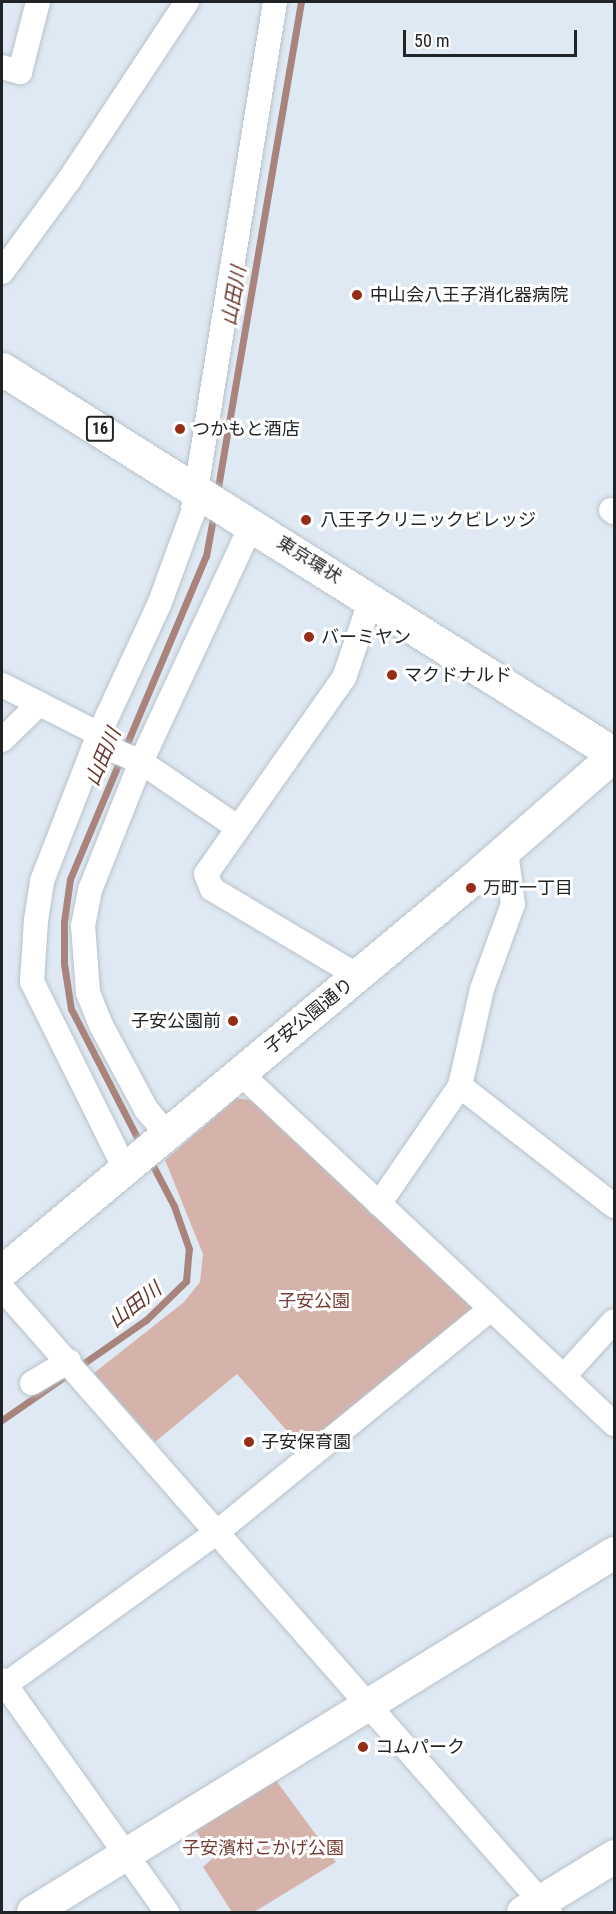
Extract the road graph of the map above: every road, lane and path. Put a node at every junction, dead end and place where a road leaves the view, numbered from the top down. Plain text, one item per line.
1 (38, 2) edge
2 (187, 2) edge
3 (275, 2) edge
4 (2, 67) edge
5 (2, 272) edge
6 (2, 369) edge
7 (222, 505) junction
8 (371, 599) junction
9 (2, 686) edge
10 (39, 704) junction
11 (2, 740) edge
12 (101, 741) junction
13 (615, 755) edge
14 (138, 760) junction
15 (237, 827) junction
16 (506, 851) junction
17 (358, 976) junction
18 (240, 1073) junction
19 (460, 1086) junction
20 (144, 1151) junction
21 (379, 1204) junction
22 (615, 1206) edge
23 (2, 1272) edge
24 (2, 1288) edge
25 (489, 1310) junction
26 (615, 1321) edge
27 (69, 1362) junction
28 (564, 1377) junction
29 (32, 1383) dead end
30 (615, 1424) edge
31 (216, 1533) junction
32 (615, 1553) edge
33 (5, 1694) edge
34 (366, 1707) junction
35 (125, 1856) junction
36 (615, 1856) edge
37 (538, 1909) edge
38 (33, 1912) edge
39 (166, 1912) edge

1 - 4 street
2 - 5 street
3 - 7 street
6 - 7 main road, 東京環状 / 16
7 - 8 main road, 東京環状 / 16
7 - 12 street
7 - 14 street
8 - 13 main road, 東京環状 / 16
8 - 15 street
9 - 10 street
10 - 11 street
10 - 12 street
12 - 14 street
12 - 20 street
13 - 16 street, 子安公園通り
14 - 15 street
14 - 20 street
15 - 17 street
16 - 17 street, 子安公園通り
16 - 19 street
17 - 18 street, 子安公園通り
18 - 20 street, 子安公園通り
18 - 21 street
19 - 21 street
19 - 22 street
20 - 23 street, 子安公園通り
21 - 25 street
24 - 27 street
25 - 28 street
25 - 31 street
26 - 28 street
27 - 29 street
27 - 31 street
28 - 30 street
31 - 33 street
31 - 34 street
32 - 34 street
33 - 35 street
34 - 35 street
34 - 37 street
35 - 38 street
35 - 39 street
36 - 37 main road

